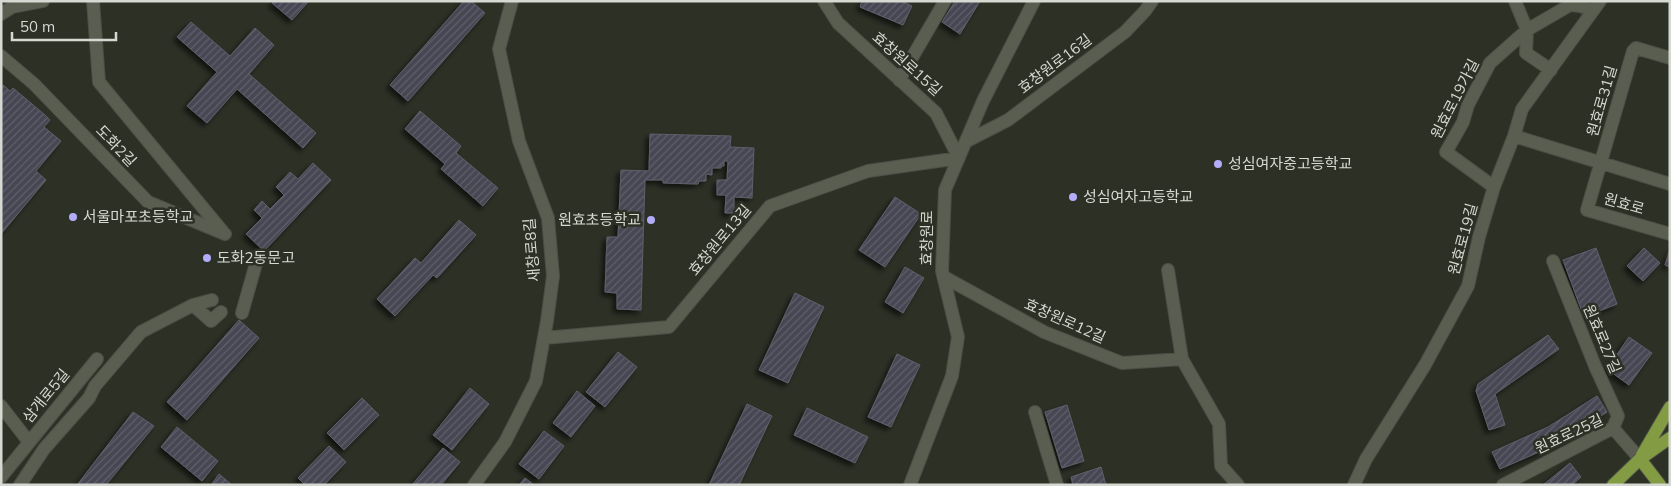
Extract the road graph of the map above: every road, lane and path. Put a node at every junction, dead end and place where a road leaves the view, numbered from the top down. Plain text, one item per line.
1 (43, 1) edge
2 (93, 1) edge
3 (512, 1) edge
4 (945, 1) edge
5 (1034, 1) edge
6 (1152, 1) edge
7 (1515, 1) edge
8 (1579, 3) edge
9 (829, 4) edge
10 (1596, 5) edge
11 (1, 14) edge
12 (1527, 30) junction
13 (1, 56) edge
14 (1670, 58) edge
15 (1551, 70) junction
16 (899, 80) junction
17 (1514, 136) junction
18 (967, 141) junction
19 (959, 158) junction
20 (1601, 163) junction
21 (1669, 181) edge
22 (1494, 187) junction
23 (1670, 234) edge
24 (257, 260) dead end
25 (1553, 261) dead end
26 (1168, 270) dead end
27 (944, 277) junction
28 (212, 300) dead end
29 (193, 305) junction
30 (220, 312) dead end
31 (242, 313) dead end
32 (544, 338) junction
33 (97, 359) dead end
34 (1182, 359) junction
35 (1670, 407) edge
36 (1035, 412) dead end
37 (4, 414) edge
38 (1613, 428) junction
39 (1670, 438) edge
40 (29, 442) junction
41 (1640, 459) junction
42 (1, 477) edge
43 (20, 485) edge
44 (474, 485) edge
45 (910, 485) edge
46 (1057, 485) edge
47 (1238, 485) edge
48 (1354, 485) edge
49 (1503, 485) edge
50 (1612, 485) edge
51 (1660, 485) edge

1 - 11 street
2 - 13 street, 도화2길
3 - 32 street, 새창로8길
4 - 16 street
5 - 18 street, 효창원로
6 - 18 street, 효창원로16길
7 - 12 street
8 - 10 street, 원효로19가길
8 - 12 street, 원효로19가길
9 - 16 street, 효창원로15길
10 - 15 street, 원효로19길
12 - 15 street
12 - 22 street, 원효로19가길
14 - 20 street, 원효로31길
15 - 17 street, 원효로19길
16 - 19 street, 효창원로15길
17 - 20 street
17 - 22 street, 원효로19길
18 - 19 street, 효창원로
19 - 27 street, 효창원로
19 - 32 street, 효창원로13길
20 - 21 street
20 - 23 street, 원효로
22 - 48 street, 원효로19길
24 - 31 street
25 - 38 street, 원효로27길
26 - 34 street
27 - 34 street, 효창원로12길
27 - 45 street, 효창원로
28 - 29 street
29 - 30 street
29 - 43 street
32 - 44 street, 새창로8길
33 - 40 street, 삼개로5길
34 - 47 street
35 - 41 main road
36 - 46 street
37 - 40 street
38 - 41 street, 원효로25길
38 - 49 street, 원효로25길
39 - 41 main road
40 - 42 street, 삼개로5길
41 - 50 main road
41 - 51 main road

